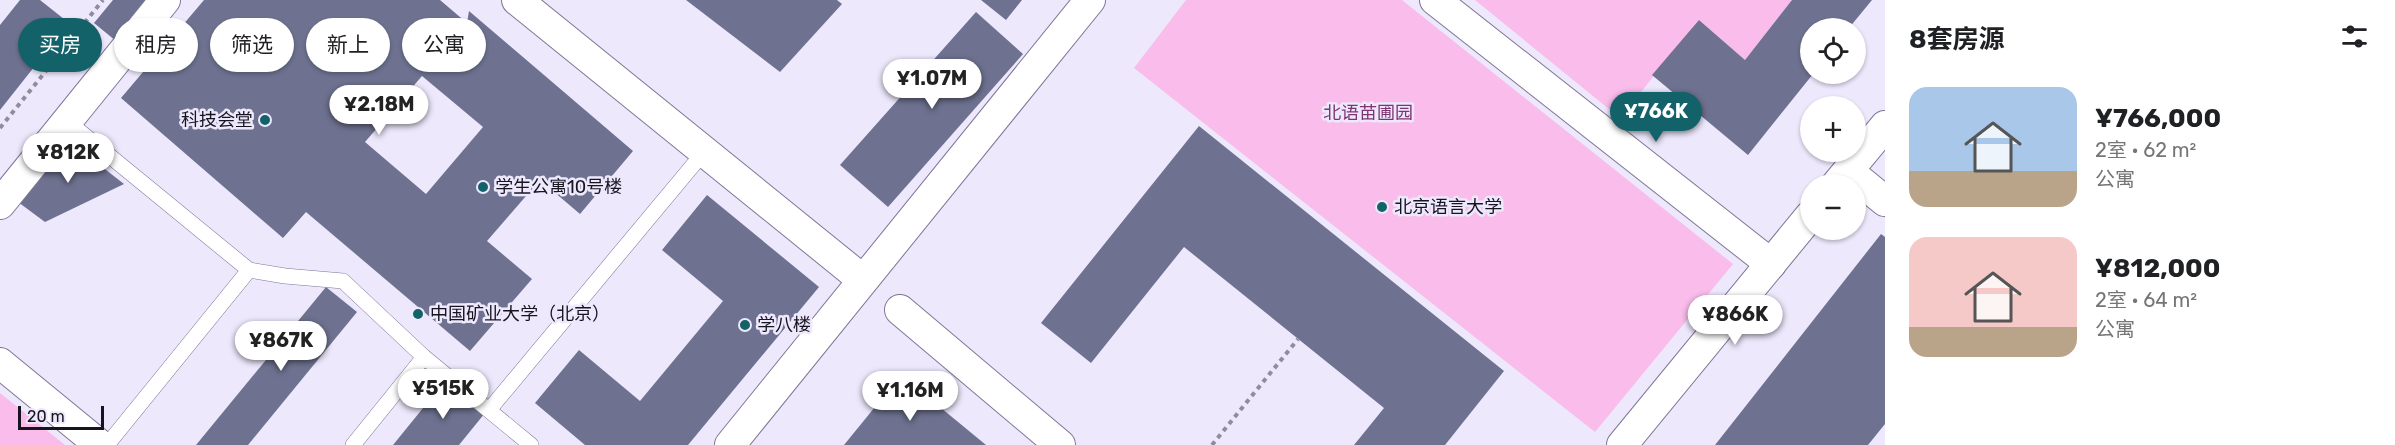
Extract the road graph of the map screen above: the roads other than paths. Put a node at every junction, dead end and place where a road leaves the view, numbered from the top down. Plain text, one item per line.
1 (165, 0) edge
2 (517, 0) edge
3 (1090, 0) edge
4 (1435, 0) edge
5 (67, 121) junction
6 (1885, 126) edge
7 (704, 152) junction
8 (1845, 174) edge
9 (1866, 191) edge
10 (1885, 201) edge
11 (0, 204) edge
12 (1800, 228) edge
13 (1771, 264) junction
14 (249, 270) junction
15 (863, 280) junction
16 (900, 310) dead end
17 (424, 357) junction
18 (0, 363) edge
19 (489, 410) junction
20 (100, 445) edge
21 (107, 445) edge
22 (353, 445) edge
23 (531, 445) edge
24 (730, 445) edge
25 (1060, 445) edge
26 (1622, 445) edge

1 - 5 street
2 - 7 street
3 - 15 street
4 - 13 street
5 - 11 street
5 - 14 lane
6 - 8 street
7 - 15 street
7 - 19 lane
9 - 10 street
12 - 13 street
13 - 26 street
14 - 17 lane
14 - 21 lane
15 - 24 street
16 - 25 street
17 - 19 lane
17 - 22 lane
18 - 20 street
19 - 23 lane

